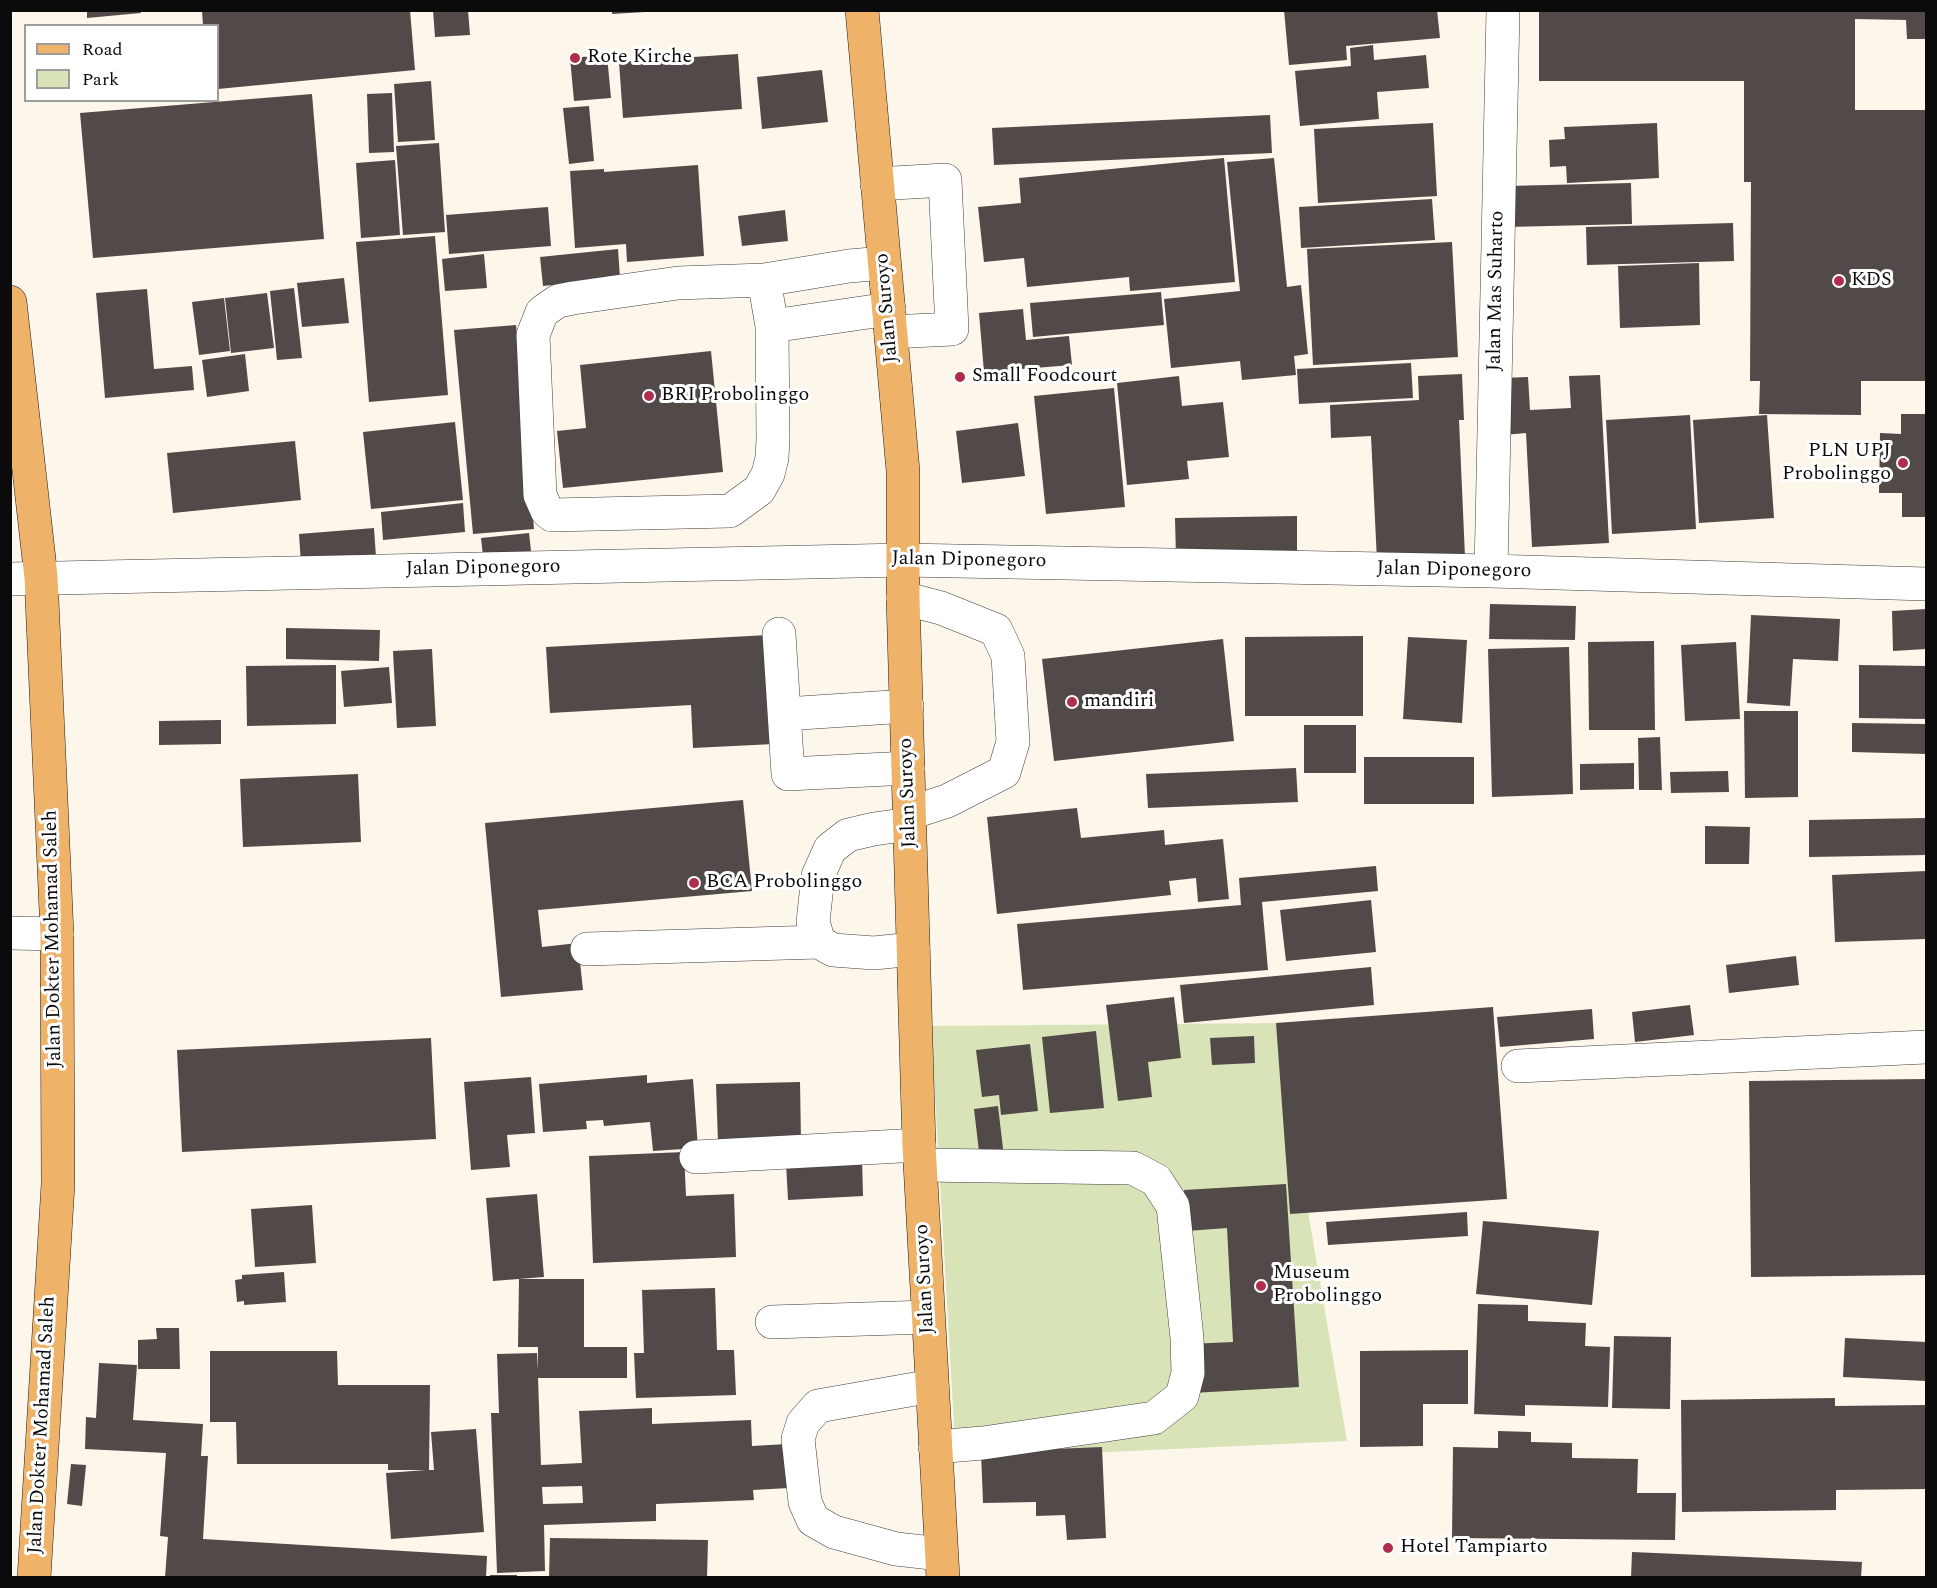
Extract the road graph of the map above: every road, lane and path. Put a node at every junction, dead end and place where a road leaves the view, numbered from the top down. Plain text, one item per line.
1 (862, 10) edge
2 (1503, 10) edge
3 (877, 184) junction
4 (884, 262) junction
5 (764, 279) junction
6 (10, 302) edge
7 (890, 321) junction
8 (772, 326) junction
9 (903, 560) junction
10 (1491, 571) junction
11 (26, 578) edge
12 (1926, 584) edge
13 (903, 598) junction
14 (779, 634) dead end
15 (907, 706) junction
16 (785, 714) junction
17 (908, 768) junction
18 (910, 819) junction
19 (10, 933) edge
20 (57, 934) junction
21 (819, 942) junction
22 (914, 949) junction
23 (587, 950) dead end
24 (1926, 1047) edge
25 (1518, 1066) dead end
26 (920, 1155) junction
27 (696, 1157) dead end
28 (928, 1317) junction
29 (772, 1323) dead end
30 (932, 1386) junction
31 (935, 1447) junction
32 (942, 1566) edge
33 (34, 1578) edge

1 - 3 main road, Jalan Suroyo
2 - 10 street, Jalan Mas Suharto
3 - 4 main road, Jalan Suroyo
3 - 7 street
4 - 5 street
4 - 7 main road, Jalan Suroyo
5 - 8 street
5 - 8 street
6 - 11 main road, Jalan Dokter Mohamad Saleh
7 - 8 street
7 - 9 main road, Jalan Suroyo
9 - 10 street, Jalan Diponegoro
9 - 11 street, Jalan Diponegoro
9 - 13 main road, Jalan Suroyo
10 - 12 street, Jalan Diponegoro
11 - 20 main road, Jalan Dokter Mohamad Saleh
13 - 15 main road, Jalan Suroyo
13 - 18 street
14 - 16 street
15 - 16 street
15 - 17 main road, Jalan Suroyo
16 - 17 street
17 - 18 main road, Jalan Suroyo
18 - 21 street
18 - 22 main road, Jalan Suroyo
19 - 20 street
20 - 33 main road, Jalan Dokter Mohamad Saleh
21 - 22 street
21 - 23 street
22 - 26 main road, Jalan Suroyo
24 - 25 street
26 - 27 street
26 - 28 main road, Jalan Suroyo
26 - 31 street
28 - 29 street
28 - 30 main road, Jalan Suroyo
30 - 31 main road, Jalan Suroyo
30 - 32 street
31 - 32 main road, Jalan Suroyo

